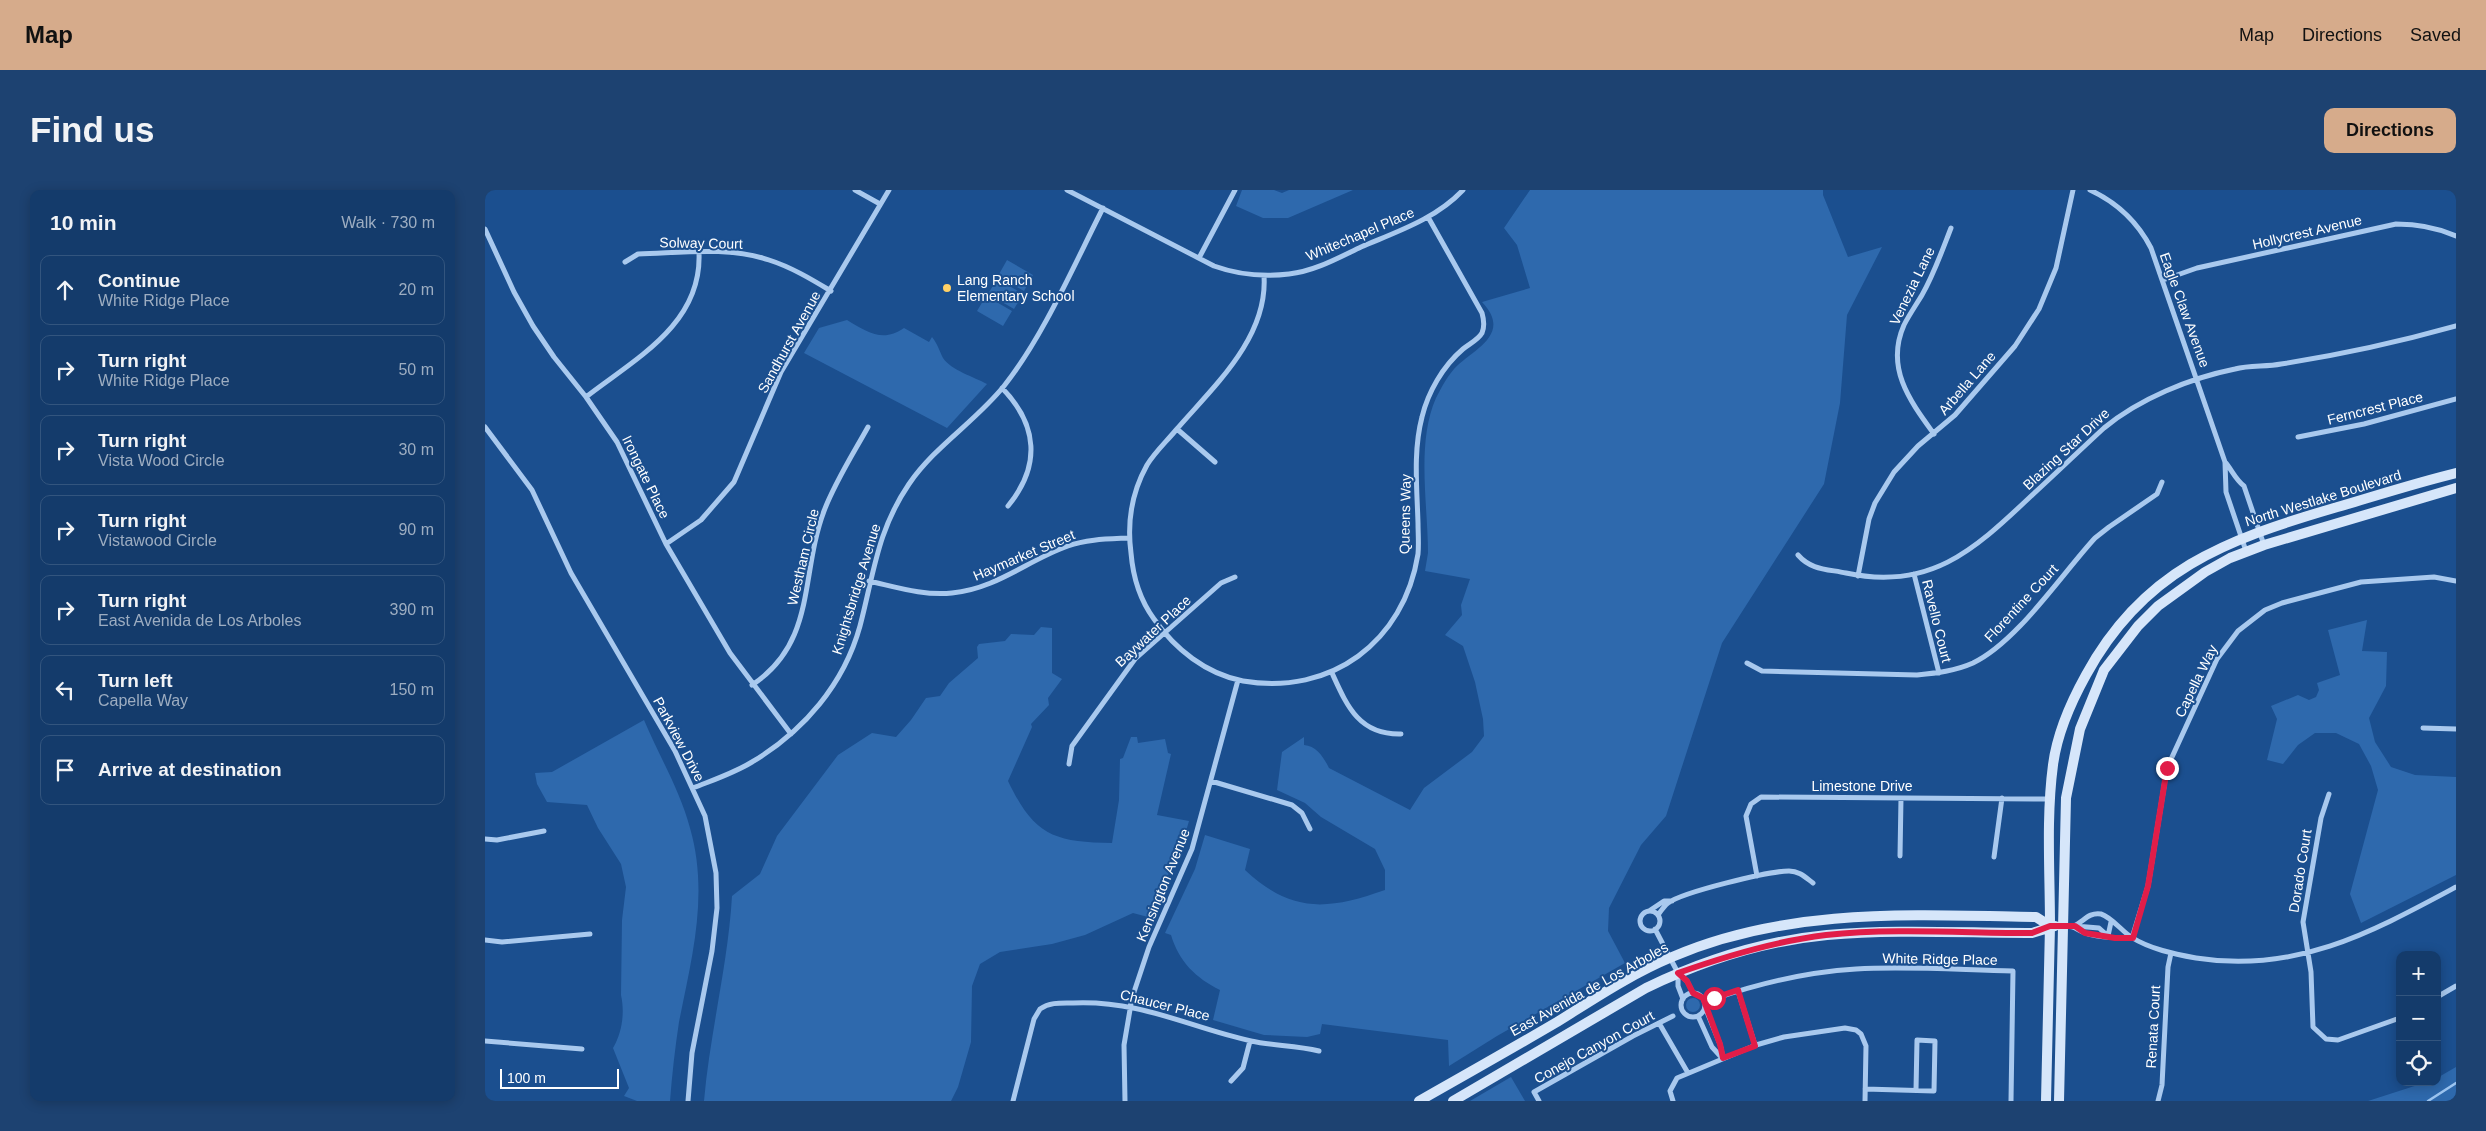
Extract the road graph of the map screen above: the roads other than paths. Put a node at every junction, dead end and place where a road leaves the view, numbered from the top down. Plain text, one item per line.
1 (855, 190) edge
2 (889, 190) edge
3 (1067, 190) edge
4 (1235, 190) edge
5 (1463, 190) edge
6 (2073, 190) edge
7 (2090, 190) edge
8 (881, 204) junction
9 (1103, 208) junction
10 (1428, 218) junction
11 (1951, 228) dead end
12 (485, 229) edge
13 (2456, 236) edge
14 (699, 253) junction
15 (1199, 258) junction
16 (625, 262) dead end
17 (1264, 276) junction
18 (2163, 280) junction
19 (831, 291) junction
20 (2456, 326) edge
21 (2199, 380) junction
22 (1002, 388) junction
23 (586, 397) junction
24 (2456, 399) edge
25 (485, 427) edge
26 (868, 427) dead end
27 (1177, 429) junction
28 (1934, 434) junction
29 (2298, 438) dead end
30 (1215, 462) dead end
31 (2225, 462) junction
32 (2456, 473) edge
33 (2237, 481) junction
34 (2162, 482) dead end
35 (2227, 484) junction
36 (2456, 488) edge
37 (1008, 506) dead end
38 (2259, 531) junction
39 (1129, 538) junction
40 (2241, 538) junction
41 (666, 544) junction
42 (2264, 545) junction
43 (2246, 551) junction
44 (1798, 555) dead end
45 (1914, 574) junction
46 (1858, 576) junction
47 (1235, 577) dead end
48 (869, 581) junction
49 (2456, 581) edge
50 (1164, 634) junction
51 (1747, 663) dead end
52 (1332, 672) junction
53 (1939, 673) junction
54 (1238, 680) junction
55 (753, 685) junction
56 (2423, 728) dead end
57 (2456, 729) edge
58 (791, 734) junction
59 (1401, 734) dead end
60 (1069, 764) dead end
61 (1211, 781) junction
62 (693, 788) junction
63 (2329, 794) dead end
64 (1901, 798) junction
65 (2003, 798) junction
66 (2050, 799) junction
67 (1310, 829) dead end
68 (544, 831) dead end
69 (485, 839) edge
70 (1900, 856) dead end
71 (1994, 858) dead end
72 (1757, 876) junction
73 (1813, 883) dead end
74 (2456, 887) edge
75 (1672, 901) junction
76 (1649, 911) junction
77 (1658, 915) junction
78 (2111, 922) junction
79 (2050, 926) junction
80 (2063, 926) junction
81 (2075, 926) junction
82 (1655, 929) junction
83 (590, 934) dead end
84 (2108, 936) junction
85 (2133, 938) junction
86 (485, 940) edge
87 (2171, 953) junction
88 (2307, 953) junction
89 (1671, 957) junction
90 (1678, 973) junction
91 (2456, 986) edge
92 (1738, 990) junction
93 (1693, 993) junction
94 (2439, 996) edge
95 (1714, 998) dead end
96 (1683, 999) junction
97 (1130, 1007) junction
98 (1705, 1007) junction
99 (1673, 1016) dead end
100 (1698, 1016) junction
101 (2396, 1019) edge
102 (1659, 1023) junction
103 (485, 1041) edge
104 (1250, 1041) junction
105 (1755, 1046) junction
106 (582, 1049) dead end
107 (1319, 1051) dead end
108 (1723, 1058) junction
109 (1688, 1073) junction
110 (1231, 1081) dead end
111 (1865, 1089) junction
112 (1916, 1090) junction
113 (687, 1101) edge
114 (1013, 1101) edge
115 (1125, 1101) edge
116 (1419, 1101) edge
117 (1453, 1101) edge
118 (1539, 1101) edge
119 (1673, 1101) edge
120 (1865, 1101) edge
121 (2011, 1101) edge
122 (2046, 1101) edge
123 (2059, 1101) edge
124 (2157, 1101) edge

1 - 8 street
2 - 8 street, Sandhurst Avenue
3 - 9 street, Whitechapel Place
4 - 15 street
5 - 10 street, Whitechapel Place
6 - 28 street, Arbella Lane
7 - 18 street, Eagle Claw Avenue
8 - 19 street, Sandhurst Avenue
9 - 15 street, Whitechapel Place
9 - 22 street, Knightsbridge Avenue
10 - 17 street, Whitechapel Place
10 - 52 street, Queens Way
11 - 28 street, Venezia Lane
12 - 23 street, Irongate Place
13 - 18 street, Hollycrest Avenue
14 - 16 street, Solway Court
14 - 19 street, Solway Court
14 - 23 street
15 - 17 street, Whitechapel Place
17 - 27 street, Queens Way
18 - 21 street, Eagle Claw Avenue
19 - 41 street, Sandhurst Avenue
20 - 21 street, Blazing Star Drive
21 - 31 street, Eagle Claw Avenue
21 - 45 street, Blazing Star Drive
22 - 37 street
22 - 48 street, Knightsbridge Avenue
23 - 41 street, Irongate Place
24 - 29 street, Ferncrest Place
25 - 62 street, Parkview Drive
26 - 55 street, Westham Circle
27 - 30 street
27 - 39 street, Queens Way
28 - 46 street, Arbella Lane
31 - 33 street, Eagle Claw Avenue
31 - 35 street, Eagle Claw Avenue
32 - 38 main road, North Westlake Boulevard
33 - 35 street
33 - 38 street, Eagle Claw Avenue
34 - 53 street, Florentine Court
35 - 40 street, Eagle Claw Avenue
36 - 42 main road, North Westlake Boulevard
38 - 40 main road, North Westlake Boulevard
38 - 42 street, Eagle Claw Avenue
39 - 48 street, Haymarket Street
39 - 50 street, Queens Way
40 - 43 street, Eagle Claw Avenue
40 - 66 main road, North Westlake Boulevard
41 - 55 street, Irongate Place
42 - 43 main road, North Westlake Boulevard
43 - 80 main road, North Westlake Boulevard
44 - 46 street, Blazing Star Drive
45 - 46 street, Blazing Star Drive
45 - 53 street, Ravello Court
47 - 50 street, Baywater Place
48 - 58 street, Knightsbridge Avenue
49 - 85 street, Capella Way
50 - 54 street, Queens Way
50 - 60 street, Baywater Place
51 - 53 street, Florentine Court
52 - 54 street, Queens Way
52 - 59 street
54 - 61 street, Kensington Avenue
55 - 58 street, Irongate Place
56 - 57 street
58 - 62 street, Knightsbridge Avenue
61 - 67 street
61 - 97 street, Kensington Avenue
62 - 113 street, Parkview Drive
63 - 88 street, Dorado Court
64 - 65 street, Limestone Drive
64 - 70 street
64 - 72 street, Limestone Drive
65 - 66 street, Limestone Drive
65 - 71 street
66 - 79 main road, North Westlake Boulevard
68 - 69 street
72 - 73 street
72 - 75 street
74 - 88 street, East Avenida de Los Arboles
75 - 76 street
75 - 77 street
76 - 77 street
76 - 82 street
77 - 82 street
78 - 81 street, East Avenida de Los Arboles
78 - 84 street
78 - 85 street, East Avenida de Los Arboles
79 - 80 main road, East Avenida de Los Arboles
79 - 89 main road, East Avenida de Los Arboles
79 - 90 main road, East Avenida de Los Arboles
79 - 122 main road, North Westlake Boulevard
80 - 81 street, East Avenida de Los Arboles
80 - 123 main road, North Westlake Boulevard
81 - 84 street, East Avenida de Los Arboles
82 - 89 street
83 - 86 street
84 - 85 street, East Avenida de Los Arboles
85 - 87 street, East Avenida de Los Arboles
87 - 88 street, East Avenida de Los Arboles
87 - 124 street, Renata Court
88 - 101 street, Dorado Court
89 - 90 street
89 - 116 main road, East Avenida de Los Arboles
90 - 93 street
90 - 96 street
90 - 117 main road, East Avenida de Los Arboles
91 - 94 street
92 - 95 street, White Ridge Place
92 - 105 street
92 - 121 street, White Ridge Place
93 - 96 street
93 - 98 street
96 - 100 street
97 - 104 street, Chaucer Place
97 - 114 street, Chaucer Place
97 - 115 street, Kensington Avenue
98 - 100 street
98 - 108 street
99 - 102 street, Conejo Canyon Court
100 - 108 street
102 - 109 street
102 - 118 street, Conejo Canyon Court
103 - 106 street
104 - 107 street, Chaucer Place
104 - 110 street
105 - 108 street
105 - 111 street
108 - 109 street
109 - 119 street
111 - 112 street
111 - 120 street
112 - 112 street

